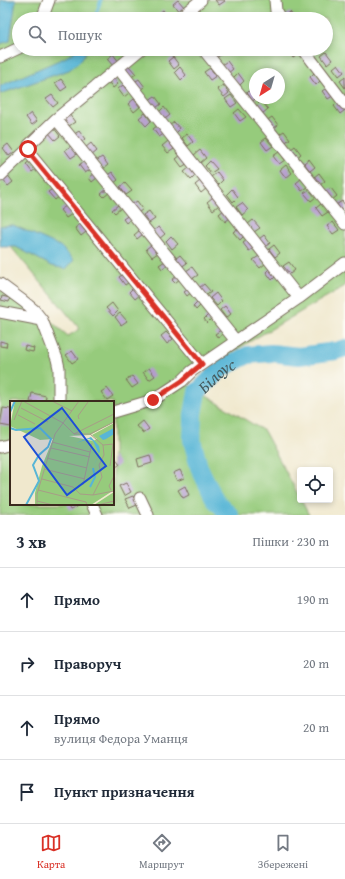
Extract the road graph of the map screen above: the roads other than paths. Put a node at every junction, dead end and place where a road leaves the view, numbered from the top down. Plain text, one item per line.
1 (49, 0) edge
2 (201, 0) edge
3 (275, 0) edge
4 (45, 12) edge
5 (186, 12) edge
6 (276, 12) edge
7 (12, 51) edge
8 (133, 56) edge
9 (209, 56) edge
10 (308, 56) edge
11 (0, 57) edge
12 (118, 68) junction
13 (345, 104) edge
14 (56, 119) junction
15 (28, 149) junction
16 (0, 176) edge
17 (345, 224) edge
18 (345, 263) edge
19 (0, 284) edge
20 (299, 298) junction
21 (0, 312) edge
22 (42, 320) junction
23 (236, 340) junction
24 (202, 364) junction
25 (59, 401) edge
26 (114, 412) edge
27 (10, 444) edge
28 (0, 447) edge
29 (140, 498) dead end
30 (92, 505) edge
31 (97, 515) edge
32 (148, 515) edge

1 - 4 street
2 - 5 street
3 - 6 street
7 - 11 street
8 - 12 street
9 - 17 street
10 - 13 street
12 - 14 street
12 - 20 street
14 - 15 street
14 - 23 street
15 - 16 street
15 - 24 street
18 - 20 street
19 - 22 street
20 - 23 street
21 - 22 street
22 - 25 street
23 - 24 street
24 - 26 street
27 - 28 street
29 - 32 street
30 - 31 street

